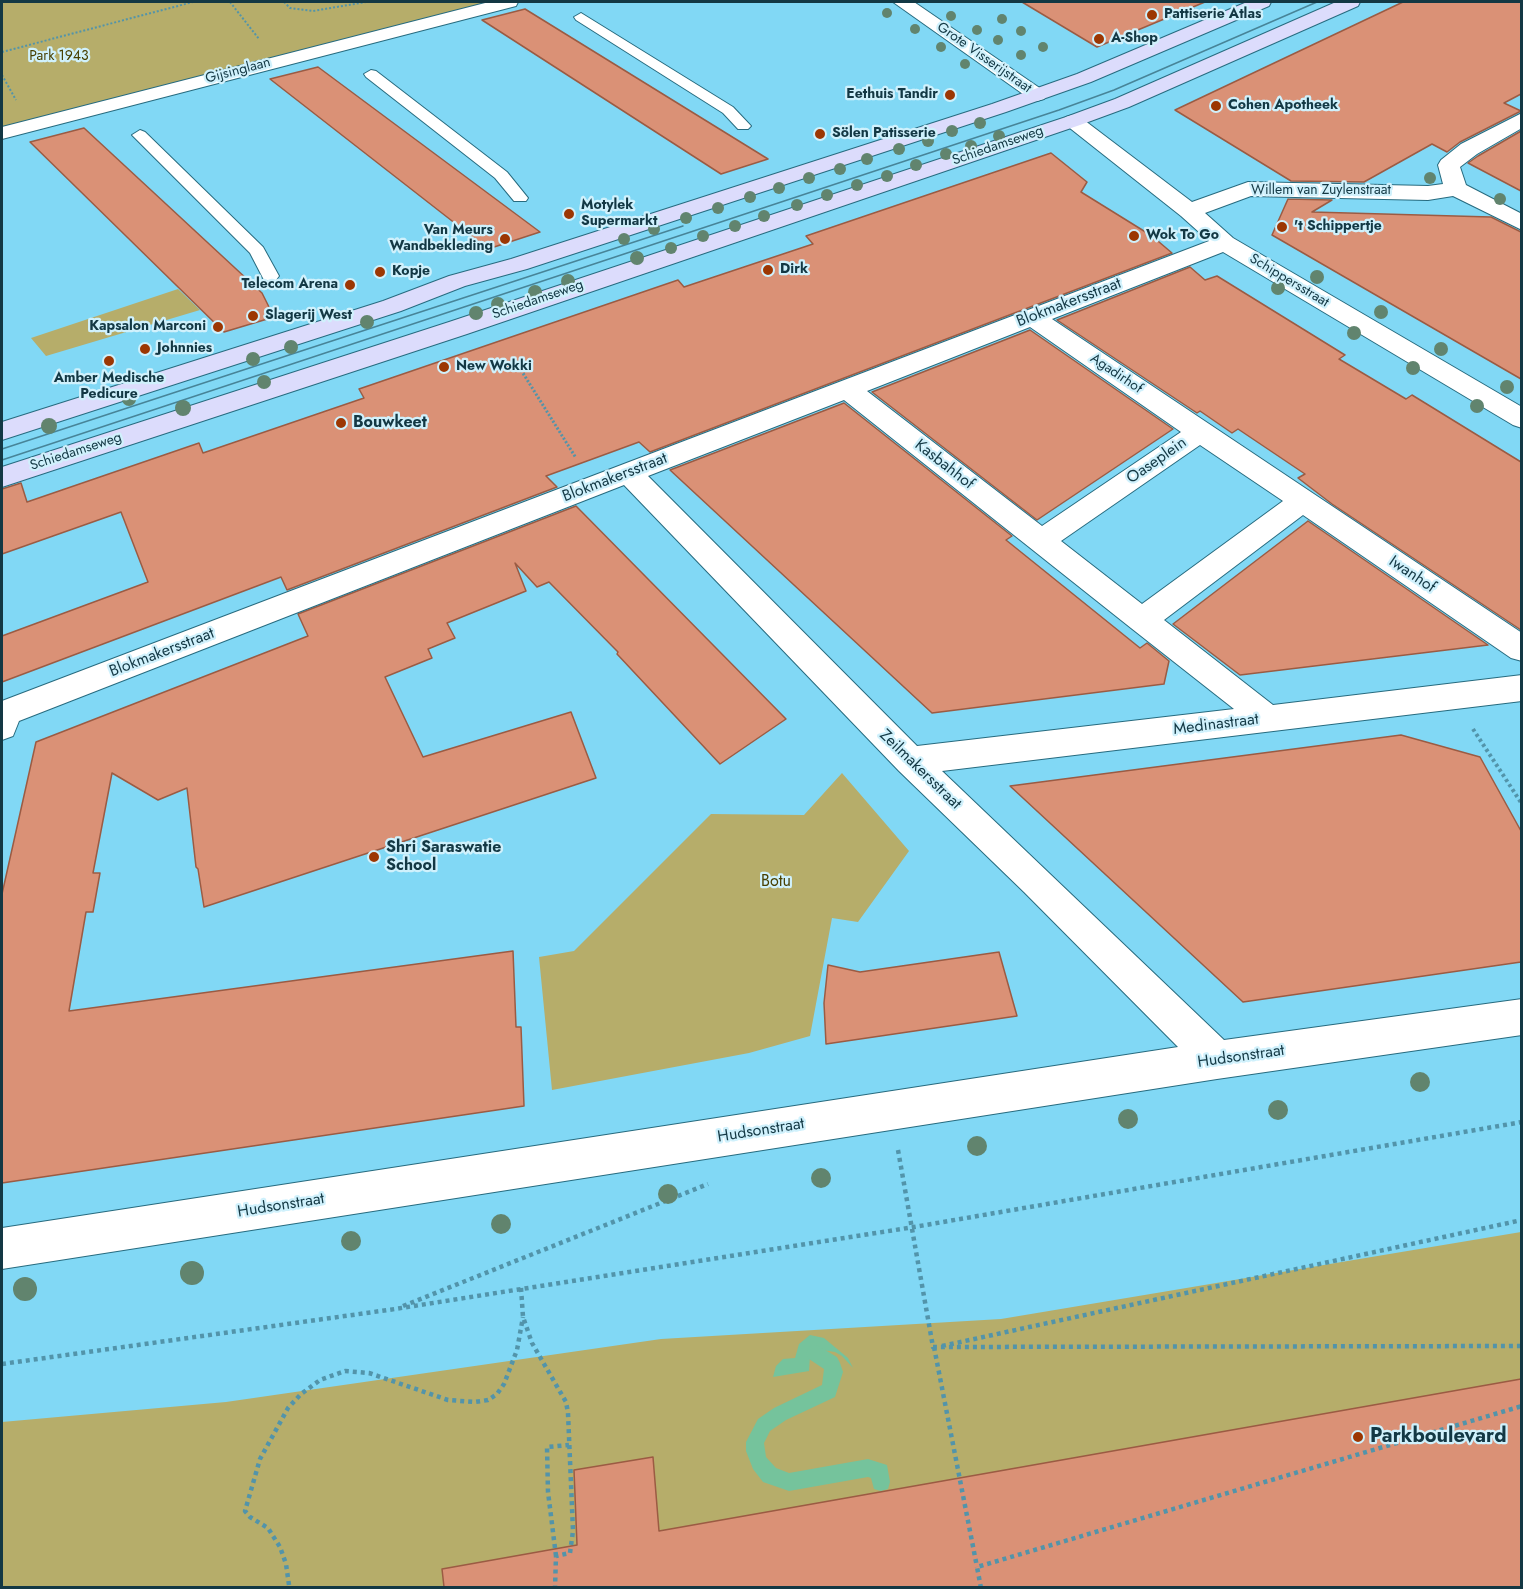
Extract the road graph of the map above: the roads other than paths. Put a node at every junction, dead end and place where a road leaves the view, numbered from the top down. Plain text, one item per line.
1 (509, 2) edge
2 (902, 2) edge
3 (1262, 2) edge
4 (1351, 2) edge
5 (581, 17) dead end
6 (371, 74) dead end
7 (1037, 94) junction
8 (1521, 119) edge
9 (1072, 121) junction
10 (743, 126) dead end
11 (2, 133) edge
12 (140, 135) dead end
13 (1456, 189) junction
14 (520, 198) dead end
15 (1189, 211) junction
16 (1521, 223) edge
17 (1225, 243) junction
18 (270, 276) dead end
19 (1032, 317) junction
20 (847, 389) junction
21 (1521, 419) edge
22 (2, 431) edge
23 (1200, 432) junction
24 (630, 473) junction
25 (2, 477) edge
26 (1303, 501) junction
27 (1041, 541) junction
28 (1142, 620) junction
29 (1521, 649) edge
30 (1521, 688) edge
31 (1269, 719) junction
32 (3, 720) edge
33 (910, 761) junction
34 (1521, 1017) edge
35 (1217, 1060) junction
36 (2, 1250) edge

1 - 11 street, Gijsinglaan
2 - 7 street, Grote Visserijstraat
3 - 7 street
4 - 9 street, Schiedamseweg
5 - 10 lane
6 - 14 lane
7 - 9 street, Schiedamseweg
7 - 22 street
8 - 13 street
9 - 15 street, Schippersstraat
9 - 25 street, Schiedamseweg
12 - 18 lane
13 - 15 street, Willem van Zuylenstraat
13 - 16 street
15 - 17 street, Schippersstraat
17 - 19 street, Blokmakersstraat
17 - 21 street, Schippersstraat
19 - 20 street, Blokmakersstraat
19 - 23 street, Agadirhof
20 - 24 street, Blokmakersstraat
20 - 27 street, Kasbahhof
23 - 26 street, Oaseplein
23 - 27 street, Oaseplein
24 - 32 street, Blokmakersstraat
24 - 33 street, Zeilmakersstraat
26 - 28 street
26 - 29 street, Iwanhof
27 - 28 street
28 - 31 street
30 - 31 street, Medinastraat
31 - 33 street, Medinastraat
33 - 35 street, Zeilmakersstraat
34 - 35 street, Hudsonstraat
35 - 36 street, Hudsonstraat

